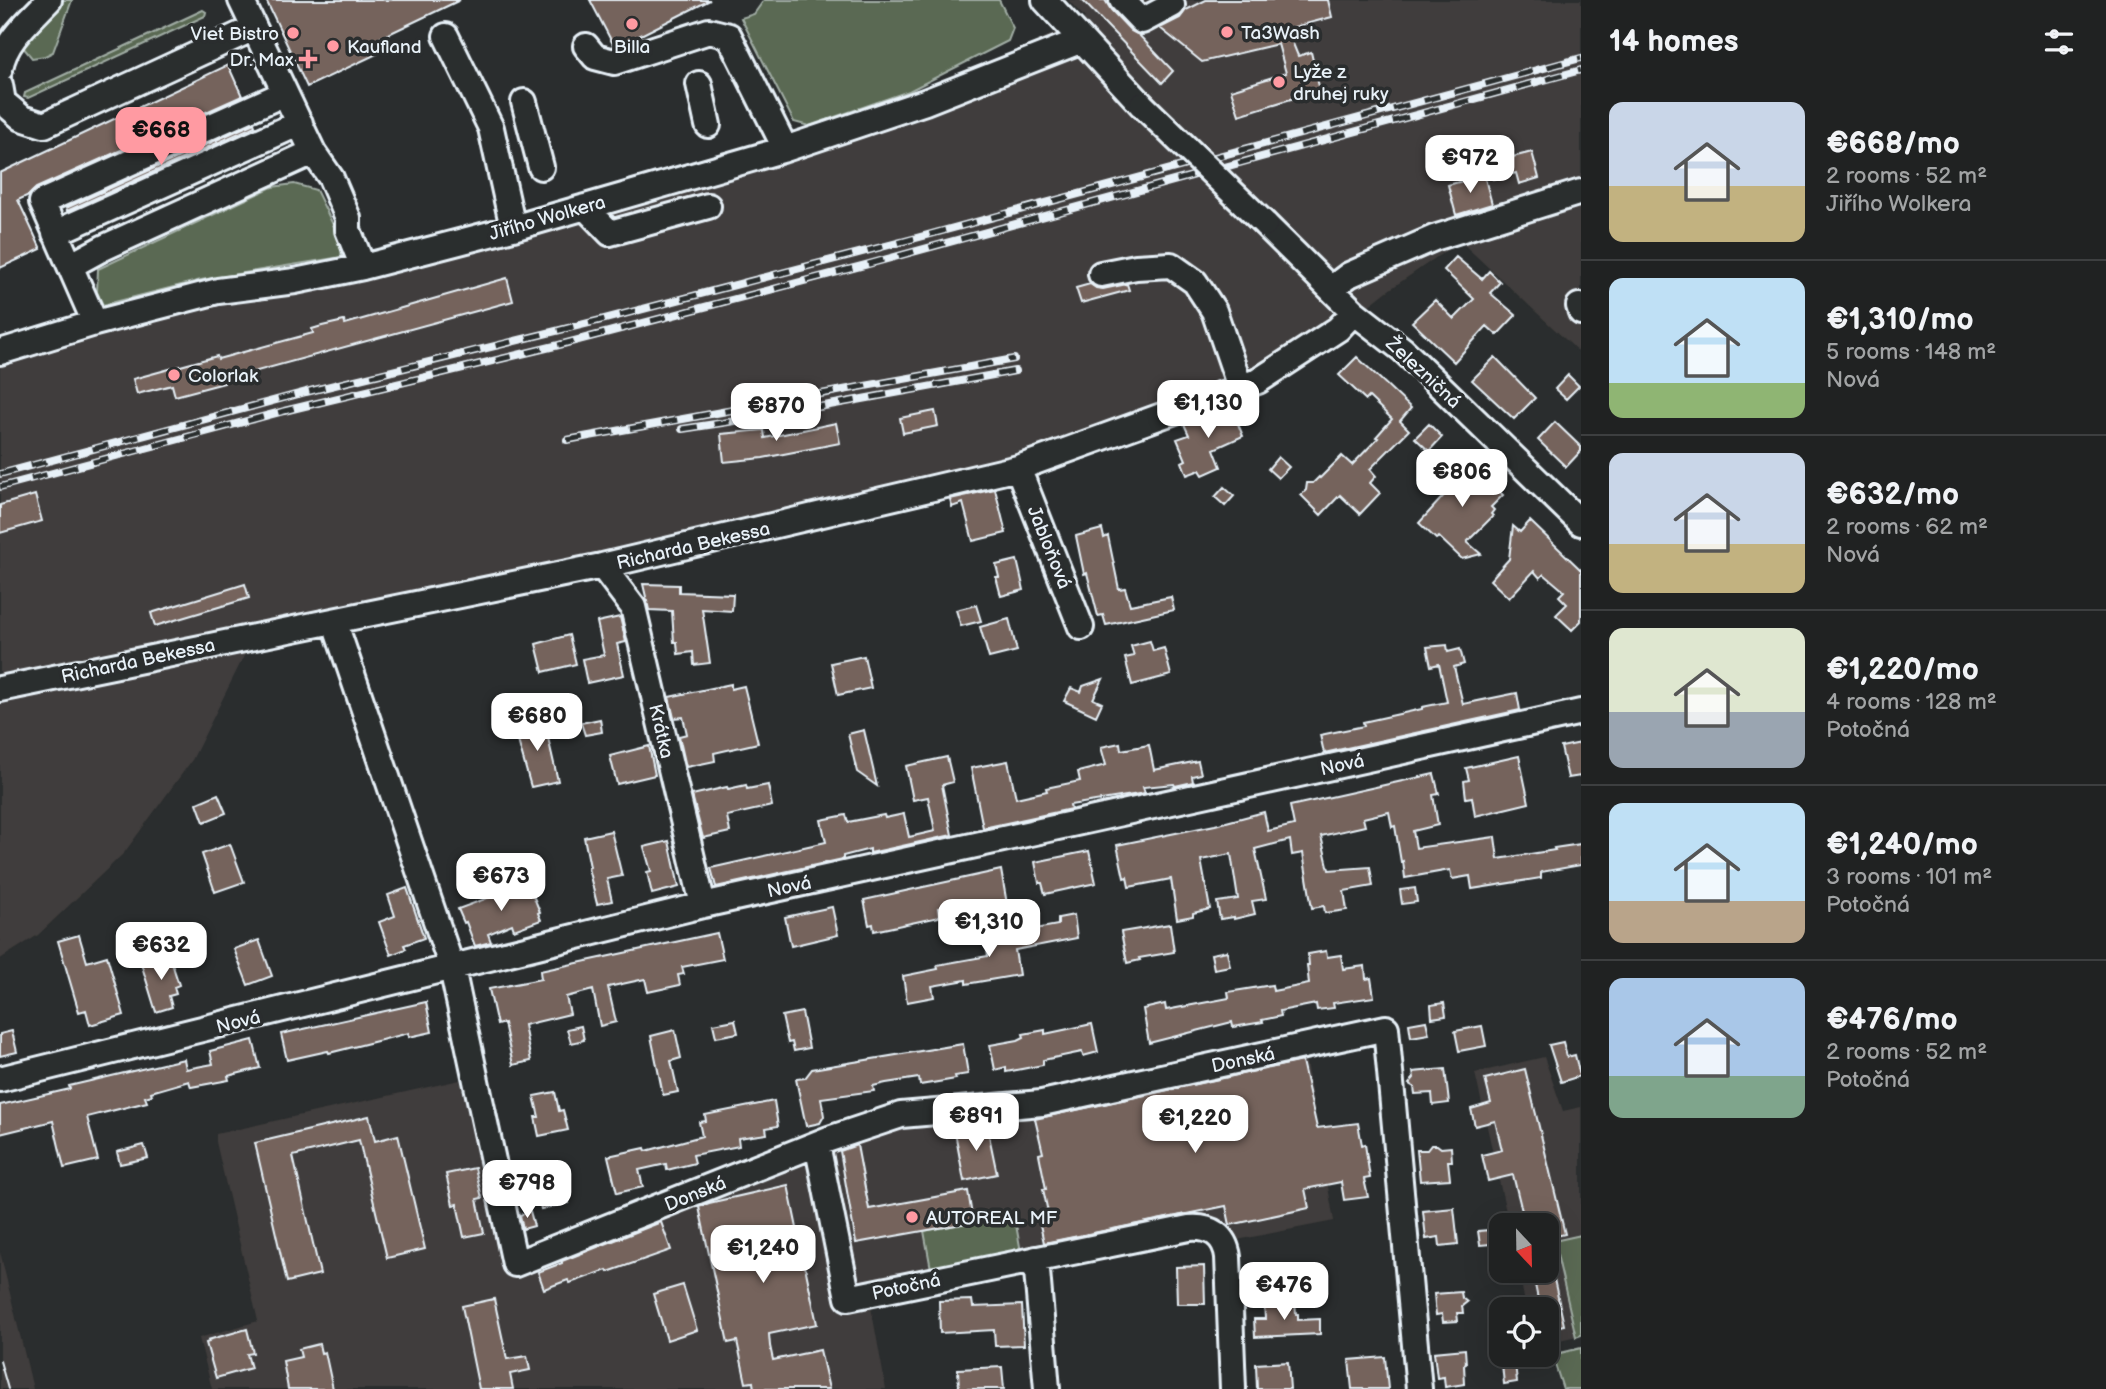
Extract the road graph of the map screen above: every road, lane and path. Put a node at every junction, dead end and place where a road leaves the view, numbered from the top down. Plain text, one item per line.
1 (49, 0) edge
2 (242, 0) edge
3 (1045, 0) edge
4 (1122, 0) edge
5 (1172, 5) dead end
6 (254, 28) junction
7 (446, 36) dead end
8 (1082, 40) junction
9 (586, 46) dead end
10 (0, 69) edge
11 (0, 85) edge
12 (699, 85) dead end
13 (285, 93) junction
14 (524, 102) dead end
15 (300, 123) junction
16 (708, 125) dead end
17 (782, 150) junction
18 (313, 152) junction
19 (541, 167) dead end
20 (1581, 192) edge
21 (708, 206) dead end
22 (585, 207) junction
23 (513, 228) junction
24 (55, 233) junction
25 (70, 266) junction
26 (363, 267) junction
27 (1101, 274) dead end
28 (1332, 288) junction
29 (1581, 306) edge
30 (1354, 312) junction
31 (1581, 312) edge
32 (95, 323) junction
33 (0, 352) edge
34 (1240, 387) junction
35 (1018, 468) junction
36 (1581, 523) edge
37 (602, 566) junction
38 (334, 621) junction
39 (1081, 627) dead end
40 (0, 689) edge
41 (1581, 712) edge
42 (703, 905) junction
43 (452, 968) junction
44 (0, 1079) edge
45 (817, 1144) junction
46 (1036, 1259) junction
47 (1047, 1389) edge
48 (1233, 1389) edge
49 (1419, 1389) edge

1 - 10 street
2 - 6 street
3 - 8 street, Železničná
4 - 5 street
6 - 11 street
6 - 13 street
7 - 23 street
8 - 17 street, Jiřího Wolkera
8 - 28 street, Železničná, bridge
9 - 17 street
12 - 16 street
13 - 15 street
13 - 24 street
14 - 19 street
15 - 18 street
15 - 24 street
17 - 22 street, Jiřího Wolkera
18 - 25 street
18 - 26 street
20 - 28 street
21 - 22 street
22 - 23 street, Jiřího Wolkera
23 - 26 street, Jiřího Wolkera
24 - 25 street
25 - 32 street
26 - 32 street, Jiřího Wolkera
27 - 34 street
28 - 30 street, Železničná
29 - 31 street
30 - 34 street, Richarda Bekessa
30 - 36 street, Železničná
32 - 33 street, Jiřího Wolkera
34 - 35 street, Richarda Bekessa
35 - 37 street, Richarda Bekessa
35 - 39 street, Jabloňová
37 - 38 street, Richarda Bekessa
37 - 42 street, Krátka
38 - 40 street, Richarda Bekessa
38 - 43 street
41 - 42 street, Nová
42 - 43 street, Nová
43 - 44 street, Nová
43 - 45 street, Donská
45 - 46 street, Potočná
45 - 49 street, Donská
46 - 47 street
46 - 48 street, Potočná

